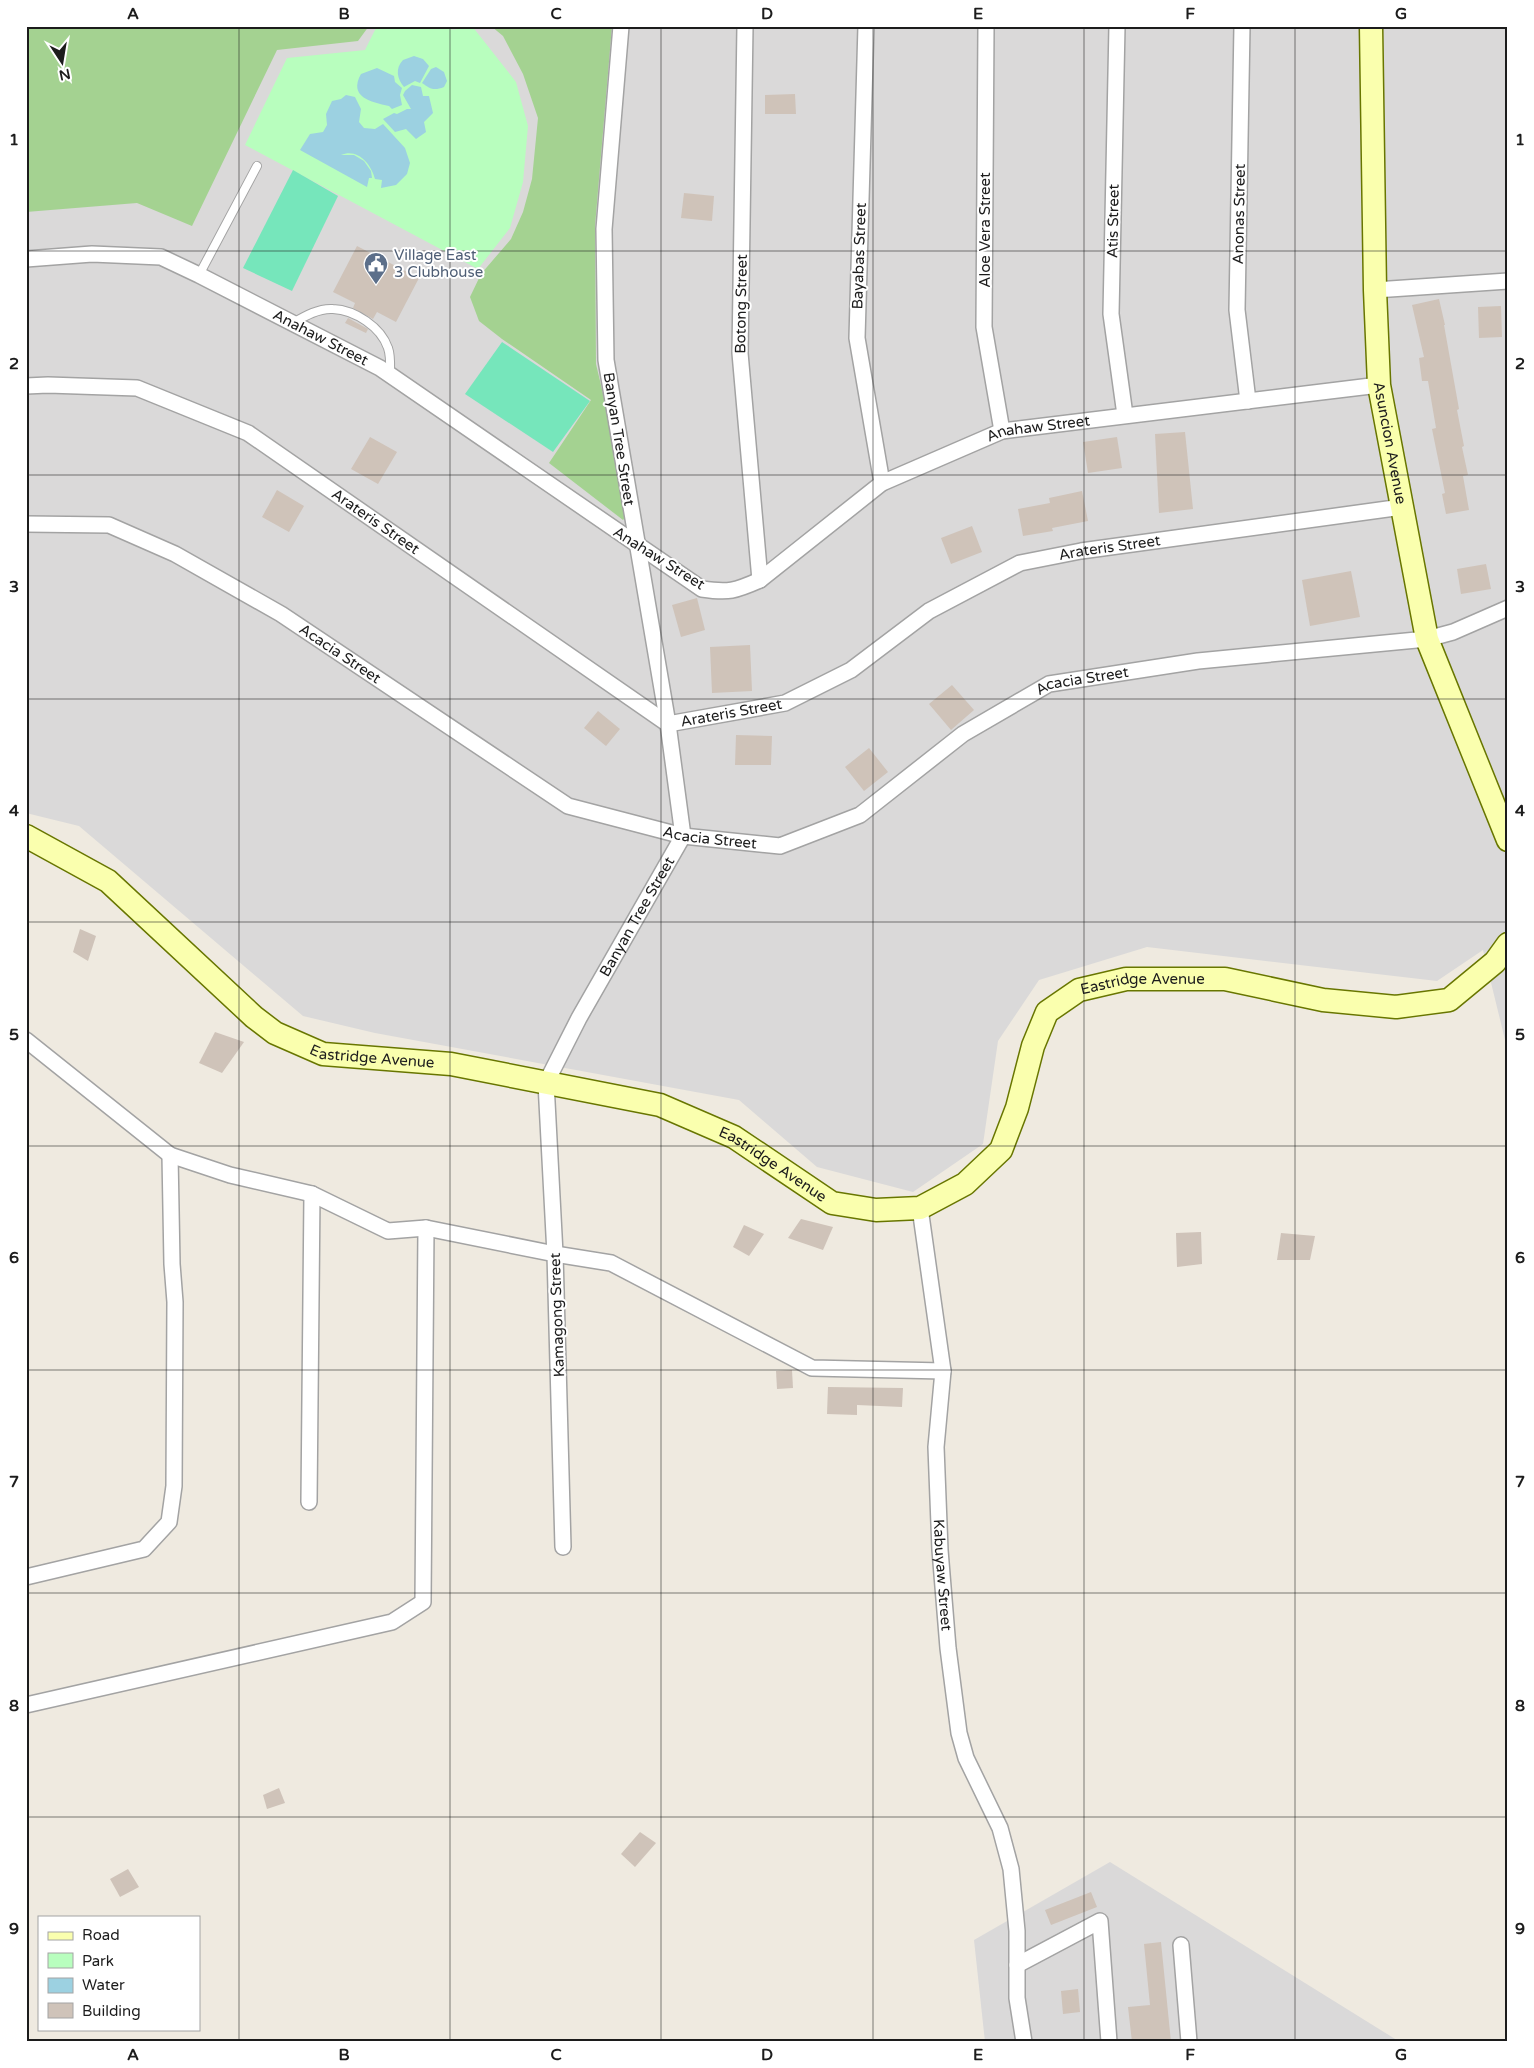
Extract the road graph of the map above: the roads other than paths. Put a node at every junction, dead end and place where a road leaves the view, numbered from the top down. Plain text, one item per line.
1 (622, 26) edge
2 (745, 26) edge
3 (866, 26) edge
4 (986, 26) edge
5 (1117, 26) edge
6 (1242, 26) edge
7 (1371, 26) edge
8 (257, 166) dead end
9 (26, 259) edge
10 (199, 275) junction
11 (1508, 281) edge
12 (1375, 290) junction
13 (293, 323) junction
14 (390, 375) junction
15 (1379, 385) junction
16 (26, 386) edge
17 (1248, 401) junction
18 (1126, 415) junction
19 (1002, 431) junction
20 (882, 483) junction
21 (1402, 507) junction
22 (26, 524) edge
23 (636, 545) junction
24 (760, 580) junction
25 (1508, 608) edge
26 (1427, 638) junction
27 (668, 724) junction
28 (26, 836) edge
29 (683, 836) junction
30 (1508, 840) edge
31 (1508, 944) edge
32 (26, 1040) edge
33 (546, 1083) junction
34 (170, 1156) junction
35 (312, 1194) junction
36 (920, 1208) junction
37 (426, 1228) junction
38 (556, 1254) junction
39 (943, 1371) junction
40 (309, 1502) dead end
41 (563, 1547) dead end
42 (26, 1577) edge
43 (26, 1705) edge
44 (1181, 1945) dead end
45 (1017, 1964) junction
46 (1024, 2042) edge
47 (1109, 2042) edge
48 (1189, 2042) edge

1 - 23 street, Banyan Tree Street
2 - 24 street, Botong Street
3 - 20 street, Bayabas Street
4 - 19 street, Aloe Vera Street
5 - 18 street, Atis Street
6 - 17 street, Anonas Street
7 - 12 street, Asuncion Avenue
8 - 10 lane
9 - 10 street, Anahaw Street
10 - 13 street, Anahaw Street
11 - 12 street
12 - 15 street, Asuncion Avenue
13 - 14 street, Anahaw Street
13 - 14 lane
14 - 23 street, Anahaw Street
15 - 17 street, Anahaw Street
15 - 21 street, Asuncion Avenue
16 - 27 street, Arateris Street
17 - 18 street, Anahaw Street
18 - 19 street, Anahaw Street
19 - 20 street, Anahaw Street
20 - 24 street, Anahaw Street
21 - 26 street, Asuncion Avenue
21 - 27 street, Arateris Street
22 - 29 street, Acacia Street
23 - 24 street, Anahaw Street
23 - 27 street, Banyan Tree Street
25 - 26 street, Acacia Street
26 - 29 street, Acacia Street
26 - 30 street, Asuncion Avenue
27 - 29 street, Banyan Tree Street
28 - 33 street, Eastridge Avenue
29 - 33 street, Banyan Tree Street
31 - 36 street, Eastridge Avenue
32 - 34 street
33 - 36 street, Eastridge Avenue
33 - 38 street, Kamagong Street
34 - 35 street
34 - 42 street
35 - 37 street
35 - 40 street
36 - 39 street, Kabuyaw Street
37 - 38 street
37 - 43 street
38 - 39 street
38 - 41 street, Kamagong Street
39 - 45 street, Kabuyaw Street
44 - 48 street
45 - 46 street, Kabuyaw Street
45 - 47 street

